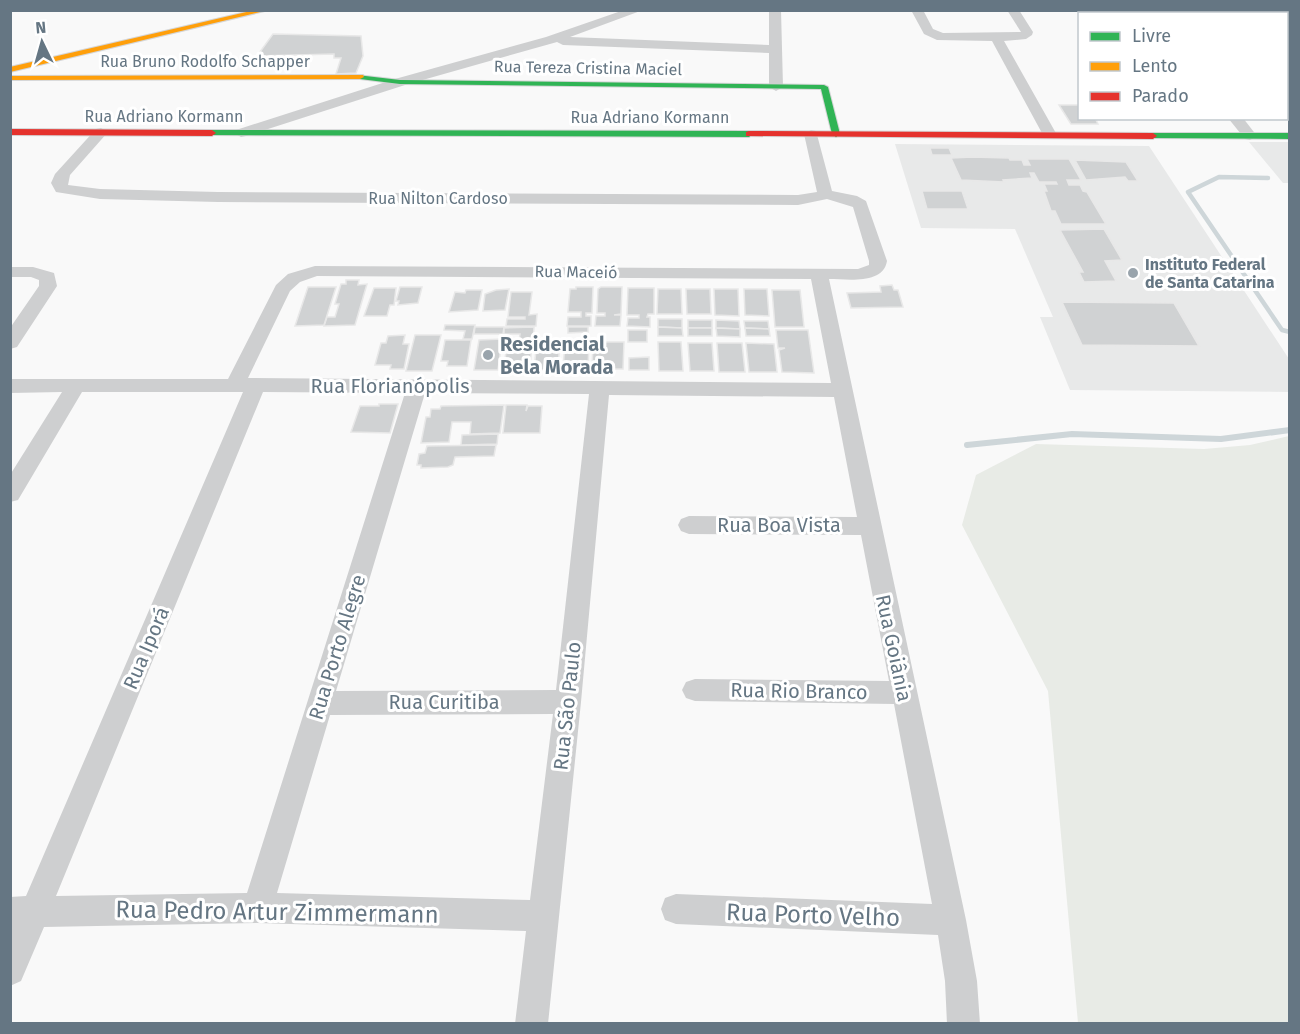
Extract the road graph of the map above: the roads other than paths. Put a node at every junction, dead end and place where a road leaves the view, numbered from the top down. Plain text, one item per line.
1 (266, 10) edge
2 (637, 10) edge
3 (775, 10) edge
4 (917, 10) edge
5 (1013, 10) edge
6 (996, 37) junction
7 (550, 40) junction
8 (775, 50) junction
9 (10, 70) edge
10 (10, 78) edge
11 (400, 82) junction
12 (776, 87) junction
13 (1236, 120) edge
14 (10, 132) edge
15 (101, 132) junction
16 (242, 133) junction
17 (811, 134) junction
18 (836, 134) junction
19 (1050, 135) junction
20 (1250, 136) junction
21 (1290, 136) edge
22 (825, 194) junction
23 (10, 272) edge
24 (819, 274) junction
25 (10, 343) edge
26 (246, 385) junction
27 (10, 386) edge
28 (76, 386) junction
29 (417, 386) junction
30 (600, 387) junction
31 (842, 390) junction
32 (10, 494) edge
33 (689, 525) dead end
34 (869, 526) junction
35 (695, 690) dead end
36 (903, 693) junction
37 (568, 702) junction
38 (321, 703) junction
39 (256, 908) junction
40 (676, 909) dead end
41 (23, 912) edge
42 (544, 916) junction
43 (951, 920) junction
44 (10, 970) edge
45 (531, 1023) edge
46 (964, 1023) edge

1 - 9 street
2 - 7 street, Rua Tereza Cristina Maciel
3 - 8 street
4 - 6 street
5 - 6 street
6 - 19 street
7 - 8 street, Rua Tereza Cristina Maciel
7 - 11 street, Rua Tereza Cristina Maciel
8 - 12 street
10 - 11 street, Rua Bruno Rodolfo Schapper
11 - 12 street, Rua Tereza Cristina Maciel
11 - 16 street, Rua Tereza Cristina Maciel
12 - 18 street, Rua Tereza Cristina Maciel
13 - 20 street
14 - 15 street, Rua Adriano Kormann
15 - 16 street, Rua Adriano Kormann
15 - 22 street, Rua Nilton Cardoso
16 - 17 street, Rua Adriano Kormann
17 - 18 street, Rua Adriano Kormann
17 - 22 street
18 - 19 street, Rua Adriano Kormann
19 - 20 street, Rua Adriano Kormann
20 - 21 street, Rua Adriano Kormann
22 - 24 street, Rua Maceió
23 - 25 street
24 - 26 street, Rua Maceió
24 - 31 street, Rua Goiânia
26 - 28 street, Rua Florianópolis
26 - 29 street, Rua Florianópolis
26 - 41 street, Rua Iporá
27 - 28 street, Rua Florianópolis
28 - 32 street
29 - 30 street, Rua Florianópolis
29 - 38 street, Rua Porto Alegre
30 - 31 street, Rua Florianópolis
30 - 37 street, Rua São Paulo
31 - 34 street, Rua Goiânia
33 - 34 street, Rua Boa Vista
34 - 36 street, Rua Goiânia
35 - 36 street, Rua Rio Branco
36 - 43 street, Rua Goiânia
37 - 38 street, Rua Curitiba
37 - 42 street, Rua São Paulo
38 - 39 street, Rua Porto Alegre
39 - 41 street, Rua Pedro Artur Zimmermann
39 - 42 street, Rua Pedro Artur Zimmermann
40 - 43 street, Rua Porto Velho
41 - 44 street, Rua Iporá
42 - 45 street, Rua São Paulo
43 - 46 street, Rua Goiânia

